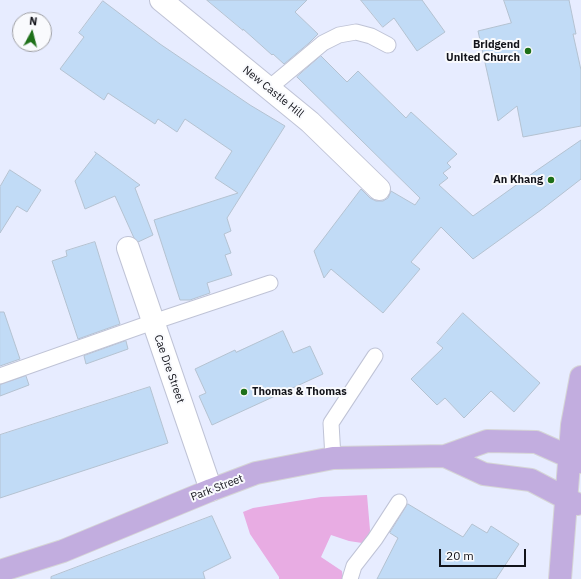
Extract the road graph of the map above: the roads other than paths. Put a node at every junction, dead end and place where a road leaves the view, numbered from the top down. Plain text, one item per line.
1 (161, 0) edge
2 (388, 45) dead end
3 (269, 88) junction
4 (379, 189) dead end
5 (128, 248) dead end
6 (270, 283) dead end
7 (153, 322) junction
8 (375, 356) dead end
9 (0, 376) edge
10 (581, 377) edge
11 (444, 456) junction
12 (333, 458) junction
13 (575, 460) edge
14 (211, 490) junction
15 (399, 502) dead end
16 (574, 502) edge
17 (0, 571) edge
18 (350, 579) edge
19 (560, 579) edge

1 - 3 street, New Castle Hill
2 - 3 lane
3 - 4 street, New Castle Hill
5 - 7 street, Cae Dre Street
6 - 7 lane
7 - 9 lane
7 - 14 street, Cae Dre Street
8 - 12 lane
10 - 13 main road
11 - 12 main road, Park Street
11 - 13 main road, Park Street
11 - 16 main road, Park Street
12 - 14 main road, Park Street
13 - 16 main road
14 - 17 main road, Park Street
15 - 18 lane
16 - 19 main road

